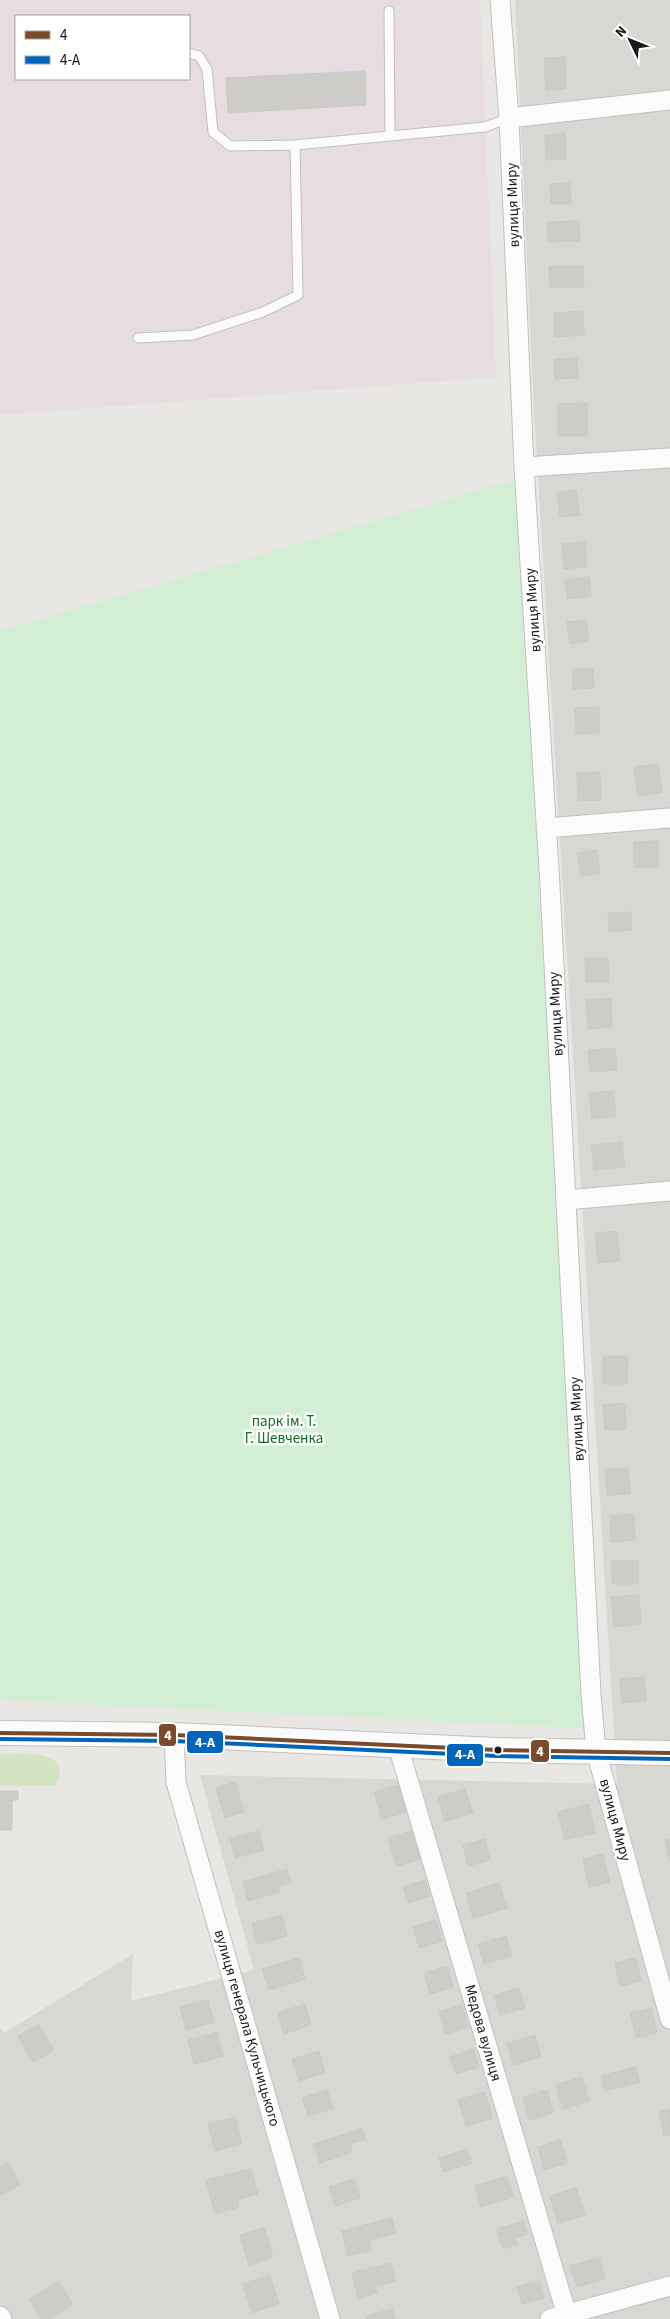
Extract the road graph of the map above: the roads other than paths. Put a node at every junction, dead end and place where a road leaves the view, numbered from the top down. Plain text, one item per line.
1 (500, 0) edge
2 (389, 12) dead end
3 (190, 53) edge
4 (670, 100) edge
5 (509, 118) junction
6 (390, 136) junction
7 (295, 145) junction
8 (138, 338) dead end
9 (670, 458) edge
10 (524, 467) junction
11 (670, 818) edge
12 (546, 828) junction
13 (670, 1191) edge
14 (566, 1200) junction
15 (0, 1733) edge
16 (174, 1735) junction
17 (398, 1746) junction
18 (596, 1751) junction
19 (670, 1753) edge
20 (670, 2019) edge
21 (670, 2286) edge
22 (0, 2316) edge
23 (562, 2318) edge
24 (2, 2319) edge
25 (330, 2319) edge

1 - 5 street, вулиця Миру
2 - 6 lane
3 - 7 lane
4 - 5 street
5 - 6 lane
5 - 10 street, вулиця Миру
6 - 7 lane
7 - 8 lane
9 - 10 street
10 - 12 street, вулиця Миру
11 - 12 street
12 - 14 street, вулиця Миру
13 - 14 street
14 - 18 street, вулиця Миру
15 - 16 street
16 - 17 street
16 - 25 street, вулиця генерала Кульчицького
17 - 18 street
17 - 23 street, Медова вулиця
18 - 19 street
18 - 20 street, вулиця Миру
21 - 23 street
22 - 24 street

